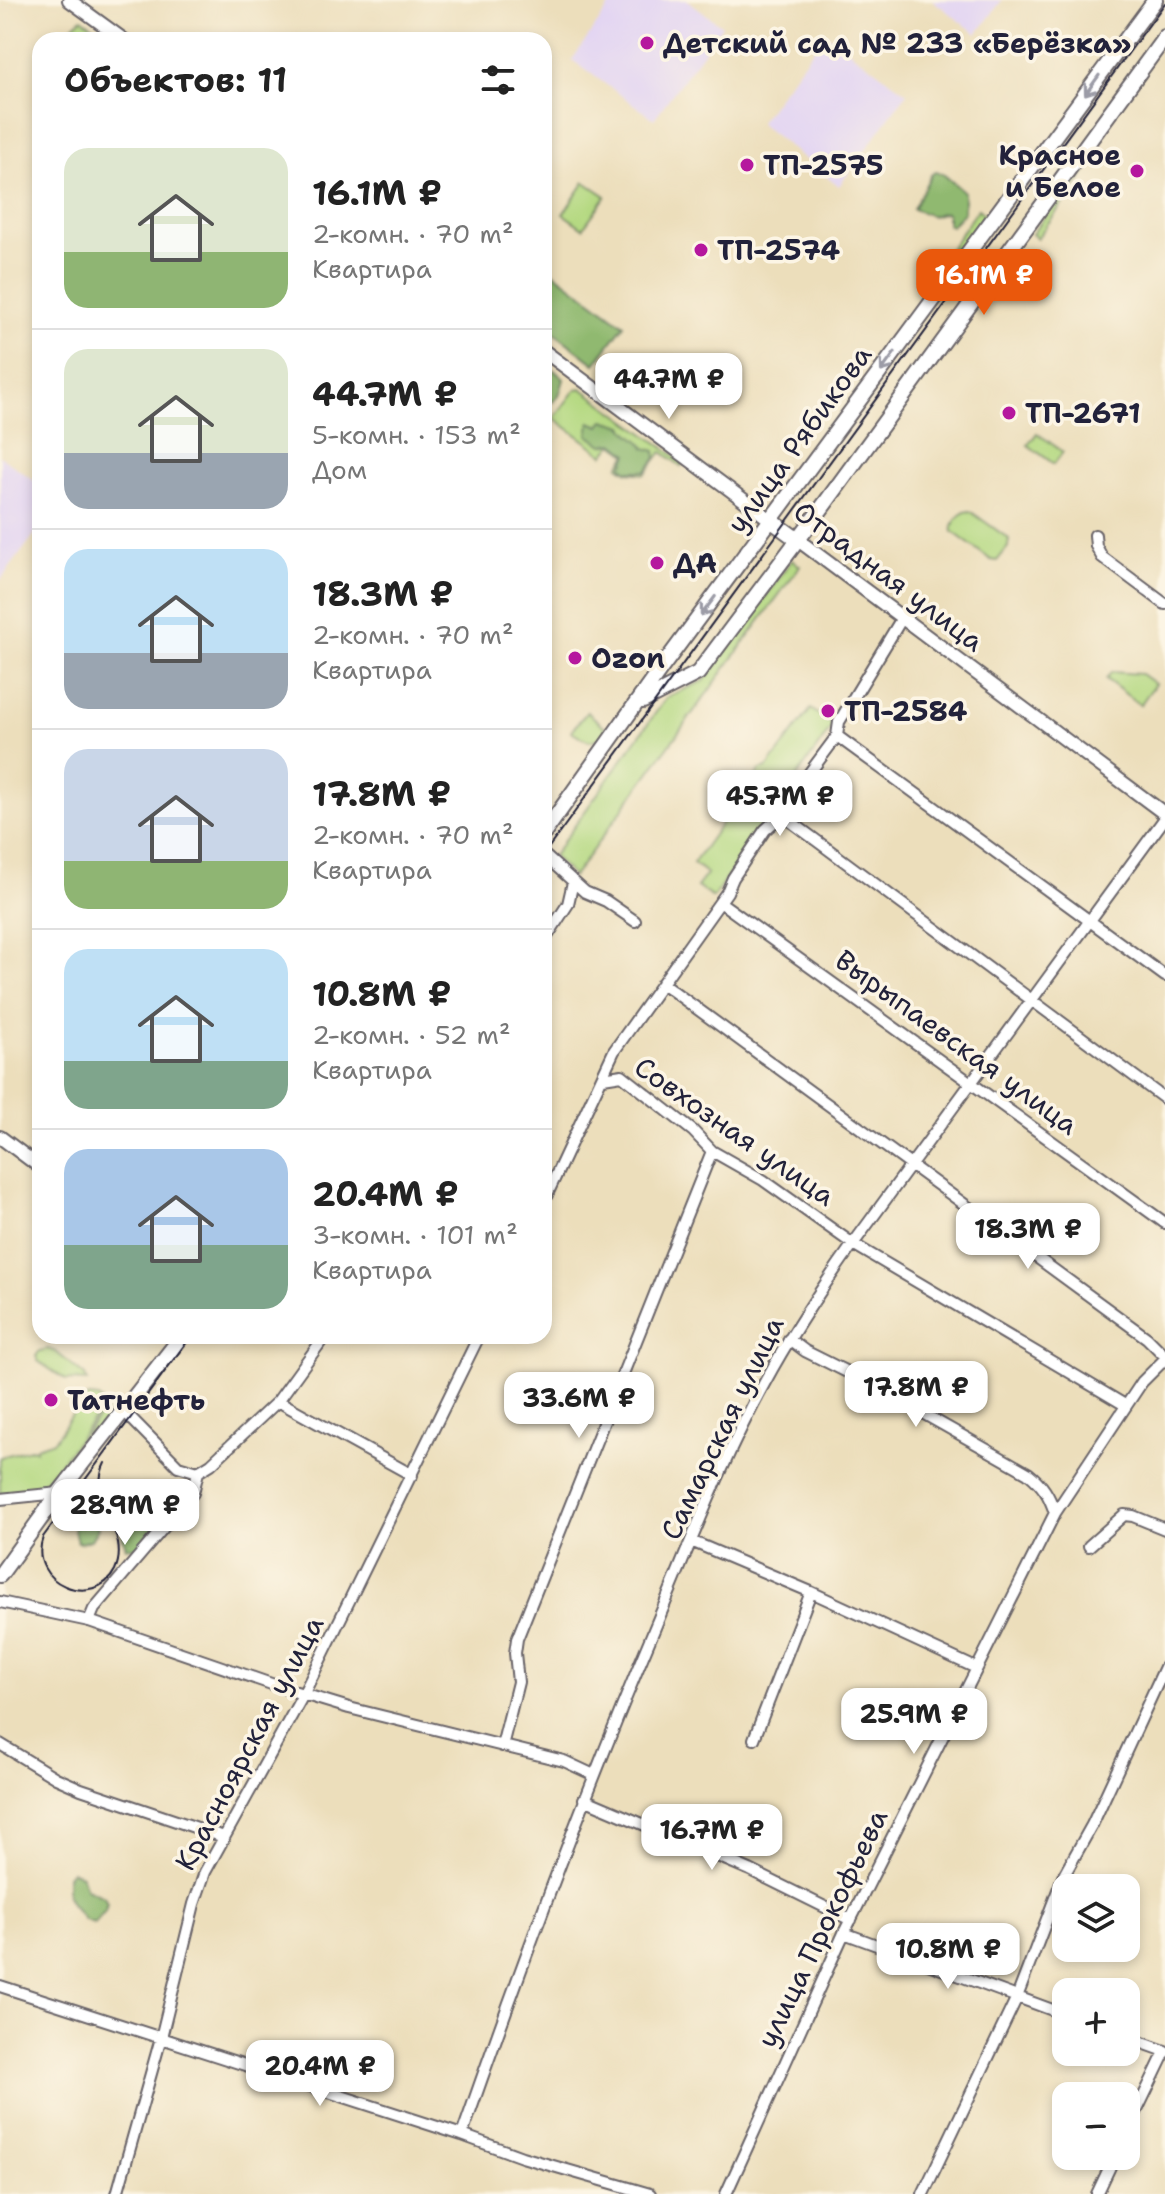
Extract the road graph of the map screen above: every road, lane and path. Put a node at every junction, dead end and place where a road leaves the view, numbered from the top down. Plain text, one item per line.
1 (69, 0) edge
2 (1155, 0) edge
3 (113, 32) edge
4 (1165, 37) edge
5 (552, 357) edge
6 (772, 521) junction
7 (1095, 535) dead end
8 (798, 540) junction
9 (1165, 604) edge
10 (902, 618) junction
11 (636, 706) junction
12 (837, 736) junction
13 (782, 815) junction
14 (1165, 816) edge
15 (552, 822) edge
16 (552, 862) edge
17 (573, 882) junction
18 (720, 902) junction
19 (1089, 920) junction
20 (635, 921) dead end
21 (552, 929) edge
22 (1165, 976) edge
23 (662, 983) junction
24 (1031, 999) junction
25 (614, 1051) junction
26 (622, 1075) junction
27 (603, 1078) junction
28 (971, 1082) junction
29 (1165, 1099) edge
30 (0, 1137) edge
31 (712, 1151) junction
32 (32, 1161) edge
33 (911, 1164) junction
34 (552, 1184) edge
35 (1165, 1223) edge
36 (853, 1244) junction
37 (789, 1339) junction
38 (176, 1344) edge
39 (319, 1344) edge
40 (475, 1344) edge
41 (1165, 1358) edge
42 (278, 1401) junction
43 (1125, 1405) junction
44 (124, 1411) junction
45 (198, 1472) junction
46 (412, 1475) junction
47 (59, 1493) junction
48 (0, 1499) edge
49 (1055, 1513) junction
50 (1165, 1529) edge
51 (691, 1541) junction
52 (1089, 1546) dead end
53 (0, 1575) edge
54 (811, 1592) junction
55 (0, 1602) edge
56 (89, 1621) junction
57 (1165, 1667) edge
58 (976, 1668) junction
59 (303, 1695) junction
60 (754, 1739) dead end
61 (0, 1744) edge
62 (502, 1746) junction
63 (594, 1775) junction
64 (584, 1799) junction
65 (224, 1837) junction
66 (851, 1920) junction
67 (844, 1933) junction
68 (0, 1986) edge
69 (1017, 1997) junction
70 (1052, 2010) edge
71 (161, 2038) junction
72 (1140, 2042) edge
73 (1165, 2052) edge
74 (1140, 2104) edge
75 (462, 2135) junction
76 (1108, 2170) edge
77 (117, 2194) edge
78 (650, 2194) edge
79 (726, 2194) edge
80 (923, 2194) edge
81 (1097, 2194) edge

1 - 3 street
2 -> 6 main road, улица Рябикова
4 - 8 main road, улица Рябикова
5 - 6 street, Отрадная улица
6 - 8 main road, Отрадная улица
6 -> 11 main road, улица Рябикова
7 - 9 street
8 - 10 street, Отрадная улица
8 - 11 main road, улица Рябикова
10 - 12 street
10 - 14 street, Отрадная улица
11 - 15 main road, улица Рябикова
12 - 13 street
12 - 19 street
13 - 18 street
13 - 24 street
14 - 19 street, Самарская улица
16 - 17 street
17 - 20 street
17 - 21 street
18 - 23 street
18 - 28 street, Вырыпаевская улица
19 - 22 street
19 - 24 street, Самарская улица
23 - 25 street
23 - 33 street
24 - 28 street, Самарская улица
24 - 29 street
25 - 26 street
25 - 27 street
26 - 27 street, Совхозная улица
26 - 31 street, Совхозная улица
27 - 34 street
28 - 33 street, Самарская улица
28 - 35 street, Вырыпаевская улица
30 - 32 street
31 - 36 street, Совхозная улица
31 - 62 street
33 - 36 street, Самарская улица
33 - 41 street
36 - 37 street, Самарская улица
36 - 43 street, Совхозная улица
37 - 49 street
37 - 51 street, Самарская улица
38 - 44 main road
39 - 42 street
40 - 46 street, Красноярская улица
41 - 43 street, улица Прокофьева
42 - 45 street
42 - 46 street
43 - 49 street, улица Прокофьева
44 - 45 street
44 - 47 main road
45 - 56 street
46 - 59 street, Красноярская улица
47 - 48 street
47 - 53 main road
49 - 58 street, улица Прокофьева
50 - 52 street
51 - 54 street
51 - 63 street, Самарская улица
54 - 58 street
54 - 60 street
55 - 56 street
56 - 59 street
57 - 69 street
58 - 66 street, улица Прокофьева
59 - 62 street
59 - 65 street, Красноярская улица
61 - 65 street
62 - 63 street
63 - 64 street, Самарская улица
64 - 66 street
64 - 75 street, Самарская улица
65 - 71 street, Красноярская улица
66 - 67 street, улица Прокофьева
67 - 69 street
67 - 79 street, улица Прокофьева
68 - 71 street
69 - 70 street
69 - 80 street
71 - 75 street
71 - 77 street, Красноярская улица
72 - 73 street
73 - 74 street
75 - 78 street
76 - 81 street

